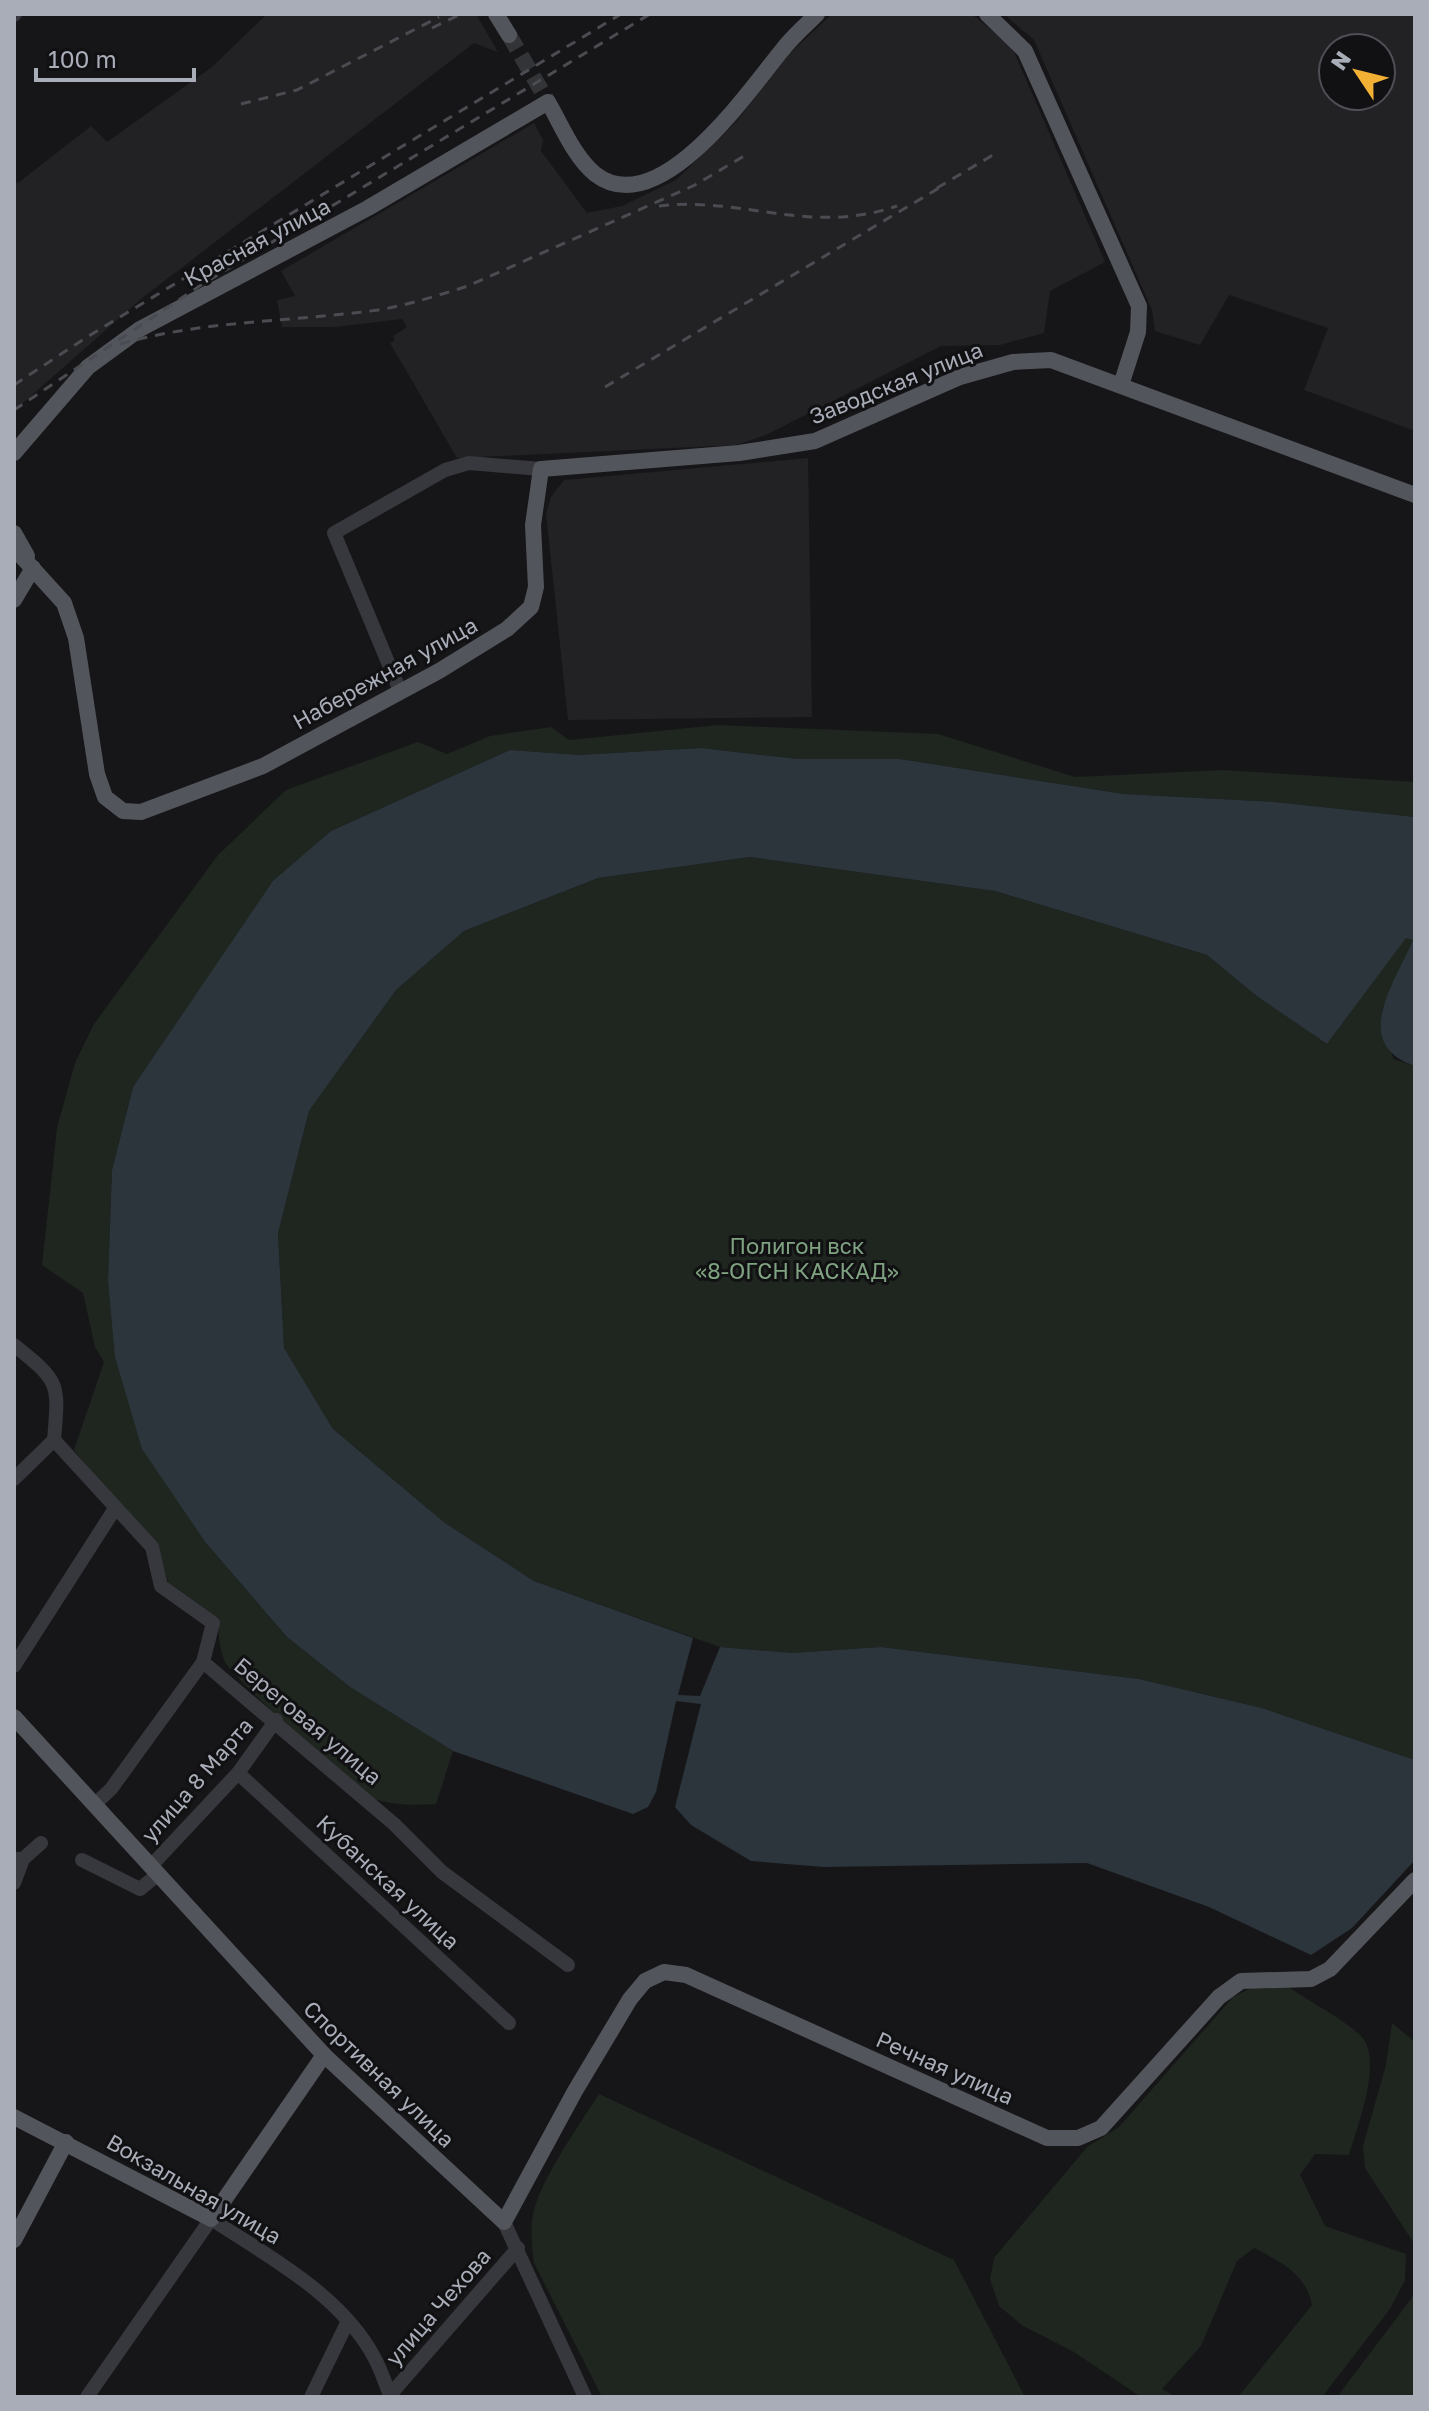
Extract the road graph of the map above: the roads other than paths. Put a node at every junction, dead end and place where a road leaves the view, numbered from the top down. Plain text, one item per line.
1 (496, 14) edge
2 (817, 14) edge
3 (987, 14) edge
4 (509, 35) tunnel mouth
5 (1121, 385) junction
6 (14, 453) edge
7 (541, 469) junction
8 (1415, 495) edge
9 (14, 533) edge
10 (14, 548) edge
11 (33, 568) junction
12 (14, 600) edge
13 (400, 691) junction
14 (14, 1345) edge
15 (54, 1440) junction
16 (14, 1479) edge
17 (114, 1510) junction
18 (203, 1662) junction
19 (14, 1666) edge
20 (14, 1717) edge
21 (276, 1720) junction
22 (238, 1773) junction
23 (95, 1804) junction
24 (41, 1843) dead end
25 (18, 1859) edge
26 (82, 1860) dead end
27 (154, 1871) junction
28 (1415, 1880) edge
29 (14, 1883) edge
30 (568, 1965) dead end
31 (509, 2023) dead end
32 (324, 2055) junction
33 (14, 2117) edge
34 (66, 2142) junction
35 (211, 2219) junction
36 (504, 2222) junction
37 (14, 2240) edge
38 (518, 2248) junction
39 (348, 2321) junction
40 (390, 2396) edge
41 (87, 2397) edge
42 (311, 2397) edge
43 (585, 2397) edge

1 - 4 main road
2 - 6 main road, Красная улица
3 - 5 main road
5 - 7 main road, Заводская улица
5 - 8 main road, Заводская улица
7 - 13 main road, Набережная улица
7 - 13 street
9 - 11 main road
10 - 11 main road
11 - 12 main road
11 - 13 main road, Набережная улица
14 - 15 street
15 - 16 street
15 - 17 street, Береговая улица
17 - 18 street, Береговая улица
17 - 19 street
18 - 21 street, Береговая улица
18 - 23 street
20 - 23 main road, Спортивная улица
21 - 22 street, улица 8 Марта
21 - 30 street, Береговая улица
22 - 27 street, улица 8 Марта
22 - 31 street, Кубанская улица
23 - 27 main road, Спортивная улица
24 - 25 street
25 - 29 street
26 - 27 street
27 - 32 main road, Спортивная улица
28 - 36 main road, Речная улица
32 - 35 main road
32 - 36 main road, Спортивная улица
33 - 34 main road, Вокзальная улица
34 - 35 main road, Вокзальная улица
34 - 37 main road
35 - 39 street, Вокзальная улица
35 - 41 street
36 - 38 street, Спортивная улица
38 - 40 street, улица Чехова
38 - 43 street, Спортивная улица
39 - 40 street, Вокзальная улица
39 - 42 street

